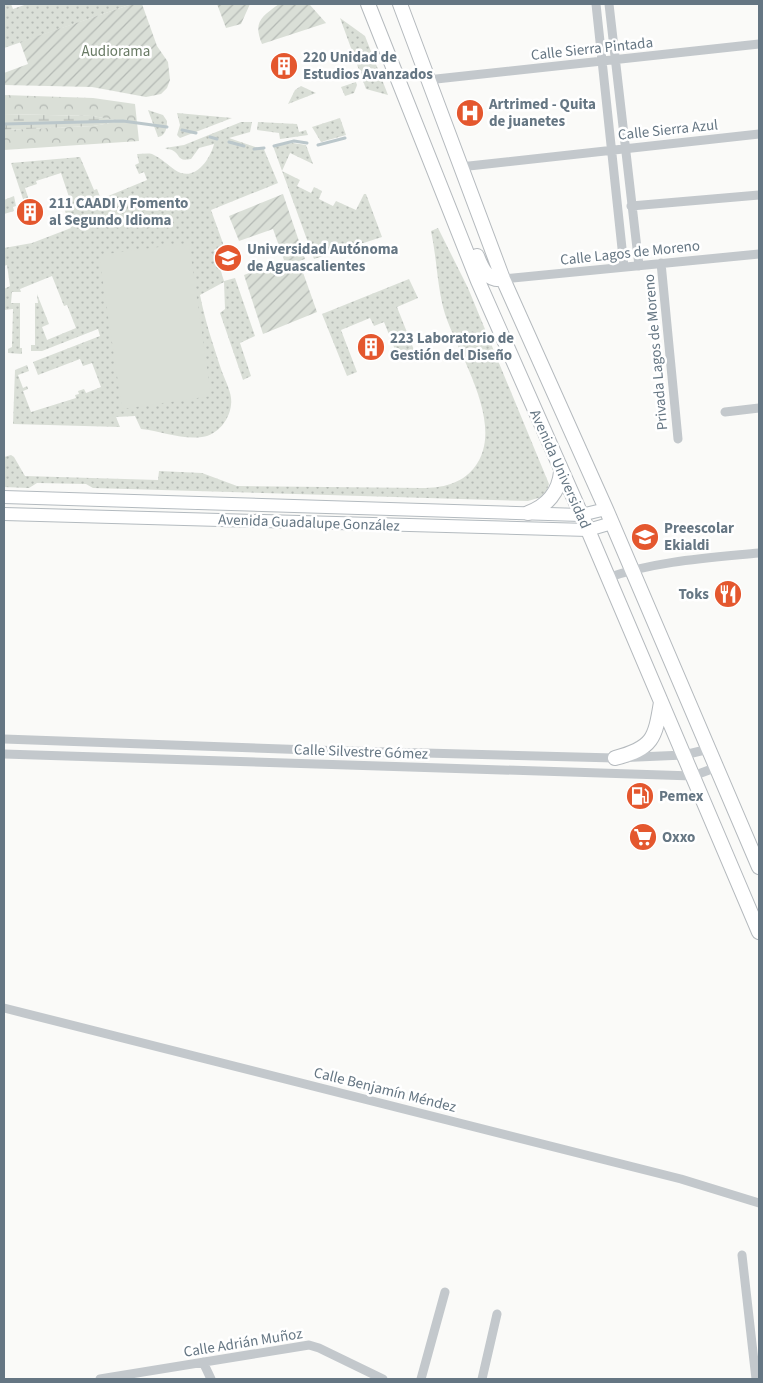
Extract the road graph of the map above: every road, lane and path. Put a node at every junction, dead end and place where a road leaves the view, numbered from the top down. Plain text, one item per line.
1 (368, 4) edge
2 (400, 4) edge
3 (596, 4) edge
4 (608, 4) edge
5 (759, 44) edge
6 (615, 61) junction
7 (602, 62) junction
8 (427, 80) junction
9 (759, 134) edge
10 (624, 149) junction
11 (612, 150) junction
12 (460, 167) junction
13 (442, 188) junction
14 (759, 195) edge
15 (631, 206) junction
16 (759, 254) edge
17 (661, 263) junction
18 (639, 266) junction
19 (624, 267) junction
20 (503, 279) junction
21 (759, 408) edge
22 (725, 412) dead end
23 (678, 439) dead end
24 (561, 472) junction
25 (4, 497) edge
26 (606, 509) junction
27 (480, 512) junction
28 (4, 514) edge
29 (528, 514) junction
30 (581, 515) junction
31 (612, 523) junction
32 (478, 527) junction
33 (588, 530) junction
34 (759, 552) edge
35 (631, 570) junction
36 (607, 578) junction
37 (661, 701) junction
38 (4, 739) edge
39 (96, 742) junction
40 (709, 749) junction
41 (4, 754) edge
42 (684, 755) junction
43 (96, 757) junction
44 (615, 758) junction
45 (717, 767) junction
46 (693, 776) junction
47 (758, 861) edge
48 (759, 932) edge
49 (4, 1008) edge
50 (759, 1203) edge
51 (742, 1255) dead end
52 (445, 1292) dead end
53 (496, 1314) dead end
54 (203, 1362) junction
55 (100, 1379) edge
56 (211, 1379) edge
57 (381, 1379) edge
58 (421, 1379) edge
59 (482, 1379) edge
60 (756, 1379) edge

1 - 13 main road, Avenida Universidad
2 - 8 main road, Avenida Universidad
3 - 7 street
4 - 6 street
5 - 6 street, Calle Sierra Pintada
6 - 7 street, Calle Sierra Pintada
6 - 10 street
7 - 8 street, Calle Sierra Pintada
7 - 11 street
8 - 12 main road, Avenida Universidad
9 - 10 street, Calle Sierra Azul
10 - 11 street, Calle Sierra Azul
10 - 15 street
11 - 12 street, Calle Sierra Azul
11 - 19 street
12 - 20 main road, Avenida Universidad
13 - 20 main road
13 - 24 main road, Avenida Universidad
14 - 15 street
15 - 18 street
16 - 17 street, Calle Lagos de Moreno
17 - 18 street, Calle Lagos de Moreno
17 - 23 street, Privada Lagos de Moreno
18 - 19 street, Calle Lagos de Moreno
19 - 20 street, Calle Lagos de Moreno
20 - 26 main road, Avenida Universidad
21 - 22 street
24 - 29 main road
24 - 30 main road, Avenida Universidad
25 - 27 main road, Avenida Guadalupe González
26 - 30 main road, Avenida Guadalupe González
26 - 31 main road, Avenida Universidad
27 - 29 main road, Avenida Guadalupe González
27 - 32 main road
28 - 32 main road, Avenida Guadalupe González
29 - 30 main road, Avenida Guadalupe González
30 - 33 main road, Avenida Universidad
31 - 33 main road, Avenida Guadalupe González
31 - 35 main road, Avenida Universidad
32 - 33 main road, Avenida Guadalupe González
33 - 36 main road, Avenida Universidad
34 - 35 street
35 - 36 street
35 - 40 main road, Avenida Universidad
36 - 37 main road, Avenida Universidad
37 - 42 main road, Avenida Universidad
37 - 44 main road
38 - 39 street, Calle Silvestre Gómez
39 - 43 street
39 - 44 street, Calle Silvestre Gómez
40 - 42 street, Calle Silvestre Gómez
40 - 45 main road, Avenida Universidad
41 - 43 street, Calle Silvestre Gómez
42 - 44 street, Calle Silvestre Gómez
42 - 46 main road, Avenida Universidad
43 - 46 street, Calle Silvestre Gómez
45 - 46 street, Calle Silvestre Gómez
45 - 47 main road, Avenida Universidad
46 - 48 main road, Avenida Universidad
49 - 50 street, Calle Benjamín Méndez
51 - 60 street
52 - 58 street
53 - 59 street
54 - 55 street, Calle Adrián Muñoz
54 - 56 street
54 - 57 street, Calle Adrián Muñoz

